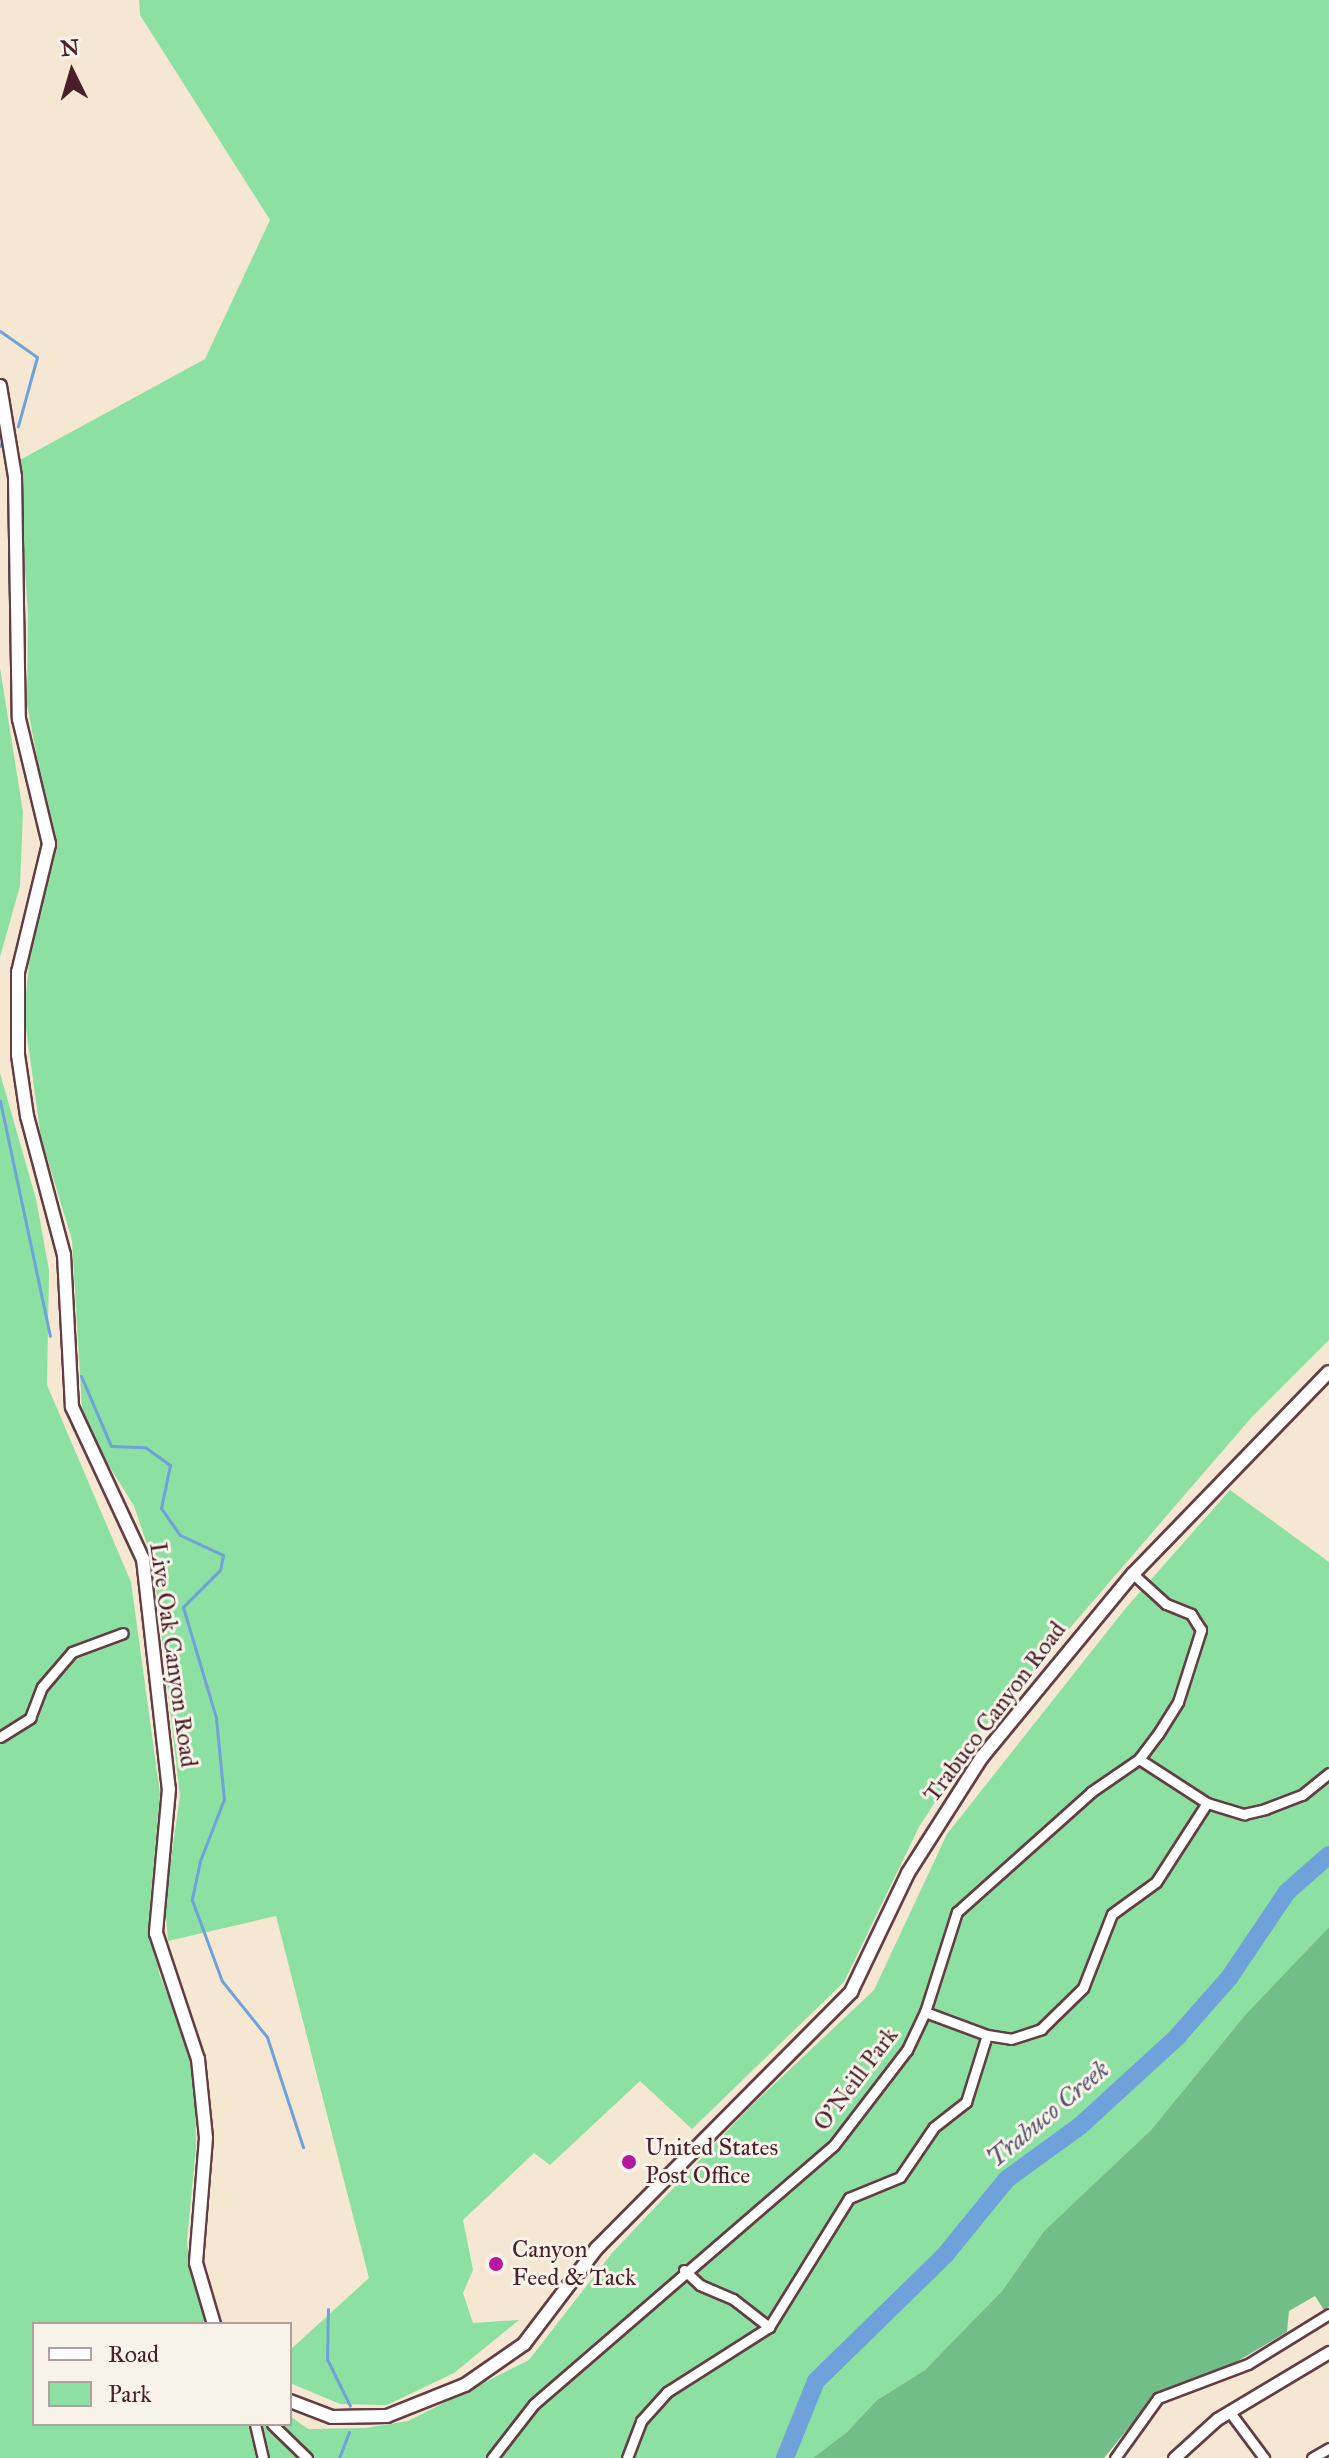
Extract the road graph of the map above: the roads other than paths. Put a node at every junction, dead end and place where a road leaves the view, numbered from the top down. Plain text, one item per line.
1 (0, 386) edge
2 (1329, 1372) edge
3 (1133, 1574) junction
4 (123, 1633) dead end
5 (0, 1737) edge
6 (1139, 1759) junction
7 (1329, 1773) edge
8 (1207, 1803) junction
9 (925, 2012) junction
10 (987, 2035) junction
11 (684, 2270) junction
12 (1329, 2314) edge
13 (213, 2322) edge
14 (769, 2327) junction
15 (1329, 2352) edge
16 (292, 2402) edge
17 (1229, 2411) junction
18 (262, 2426) edge
19 (263, 2426) edge
20 (1329, 2448) edge
21 (263, 2458) edge
22 (307, 2458) edge
23 (492, 2458) edge
24 (627, 2458) edge
25 (1115, 2458) edge
26 (1174, 2458) edge
27 (1264, 2458) edge
28 (1312, 2458) edge

1 - 13 main road, Live Oak Canyon Road
2 - 3 main road, Trabuco Canyon Road
3 - 6 street, O'Neill Park
3 - 16 main road, Trabuco Canyon Road
4 - 5 street
6 - 8 street
6 - 9 street, O'Neill Park
7 - 8 street
8 - 10 street
9 - 10 street
9 - 11 street, O'Neill Park
10 - 14 street
11 - 14 street
11 - 23 street, O'Neill Park
12 - 25 street
14 - 24 street
15 - 17 street
17 - 26 street
17 - 27 street
18 - 21 street
19 - 22 street
20 - 28 street

